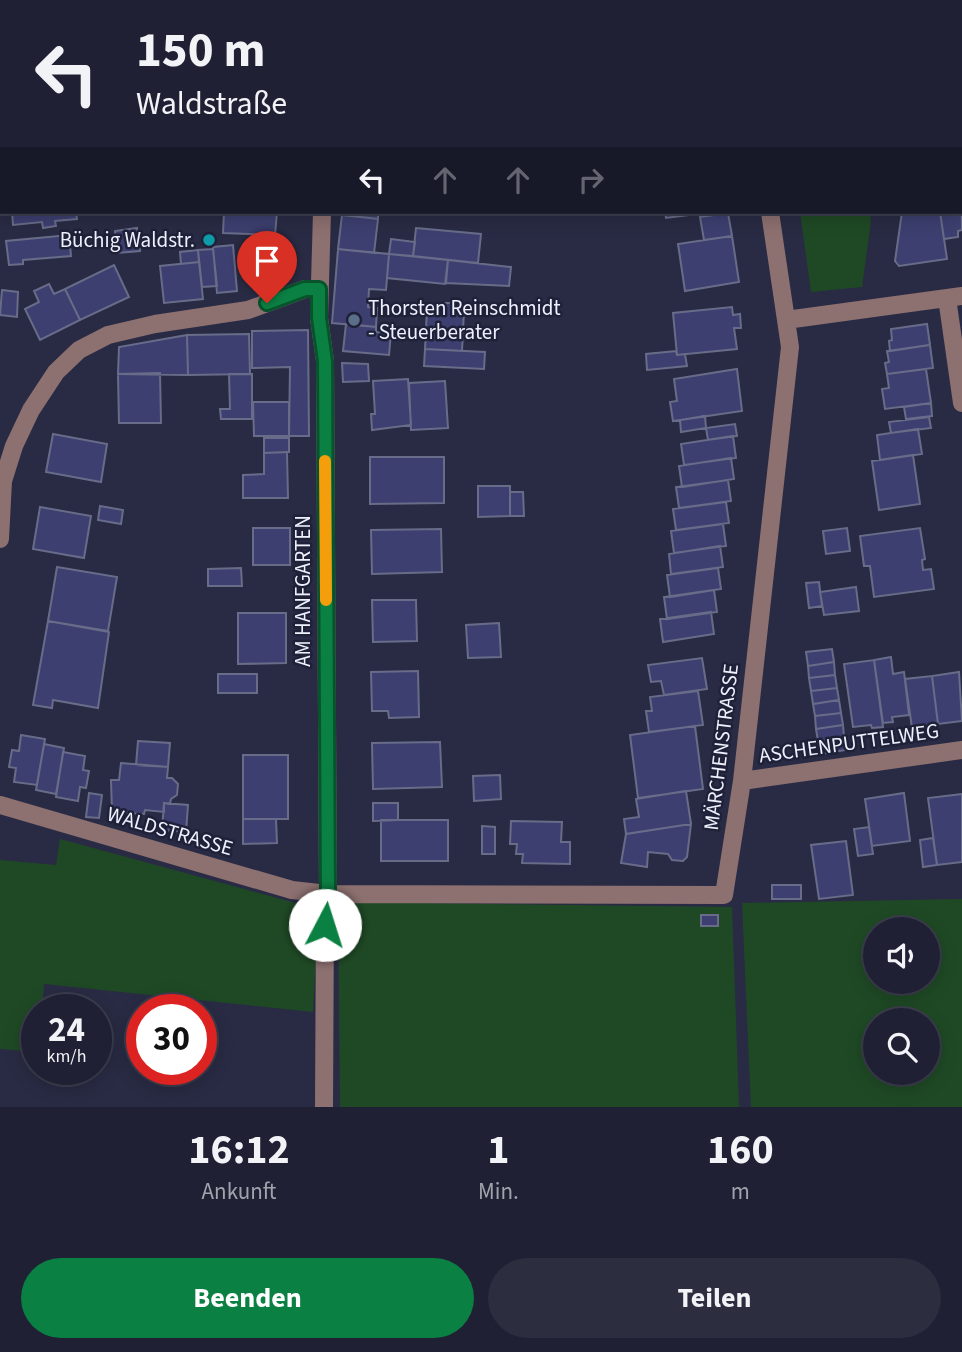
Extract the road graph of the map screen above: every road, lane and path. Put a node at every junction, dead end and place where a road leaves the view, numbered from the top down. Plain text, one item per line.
1 (322, 214) edge
2 (770, 214) edge
3 (319, 289) junction
4 (955, 297) edge
5 (786, 320) junction
6 (962, 403) edge
7 (0, 539) edge
8 (962, 750) edge
9 (741, 781) junction
10 (0, 805) edge
11 (328, 894) junction
12 (324, 1107) edge

1 - 3 street
2 - 5 street, MÄRCHENSTRASSE
3 - 7 street
3 - 11 street, AM HANFGARTEN
4 - 5 street
4 - 6 street
5 - 9 street, MÄRCHENSTRASSE
8 - 9 street, ASCHENPUTTELWEG
9 - 11 street, MÄRCHENSTRASSE
10 - 11 street, WALDSTRASSE
11 - 12 street, AM HANFGARTEN

